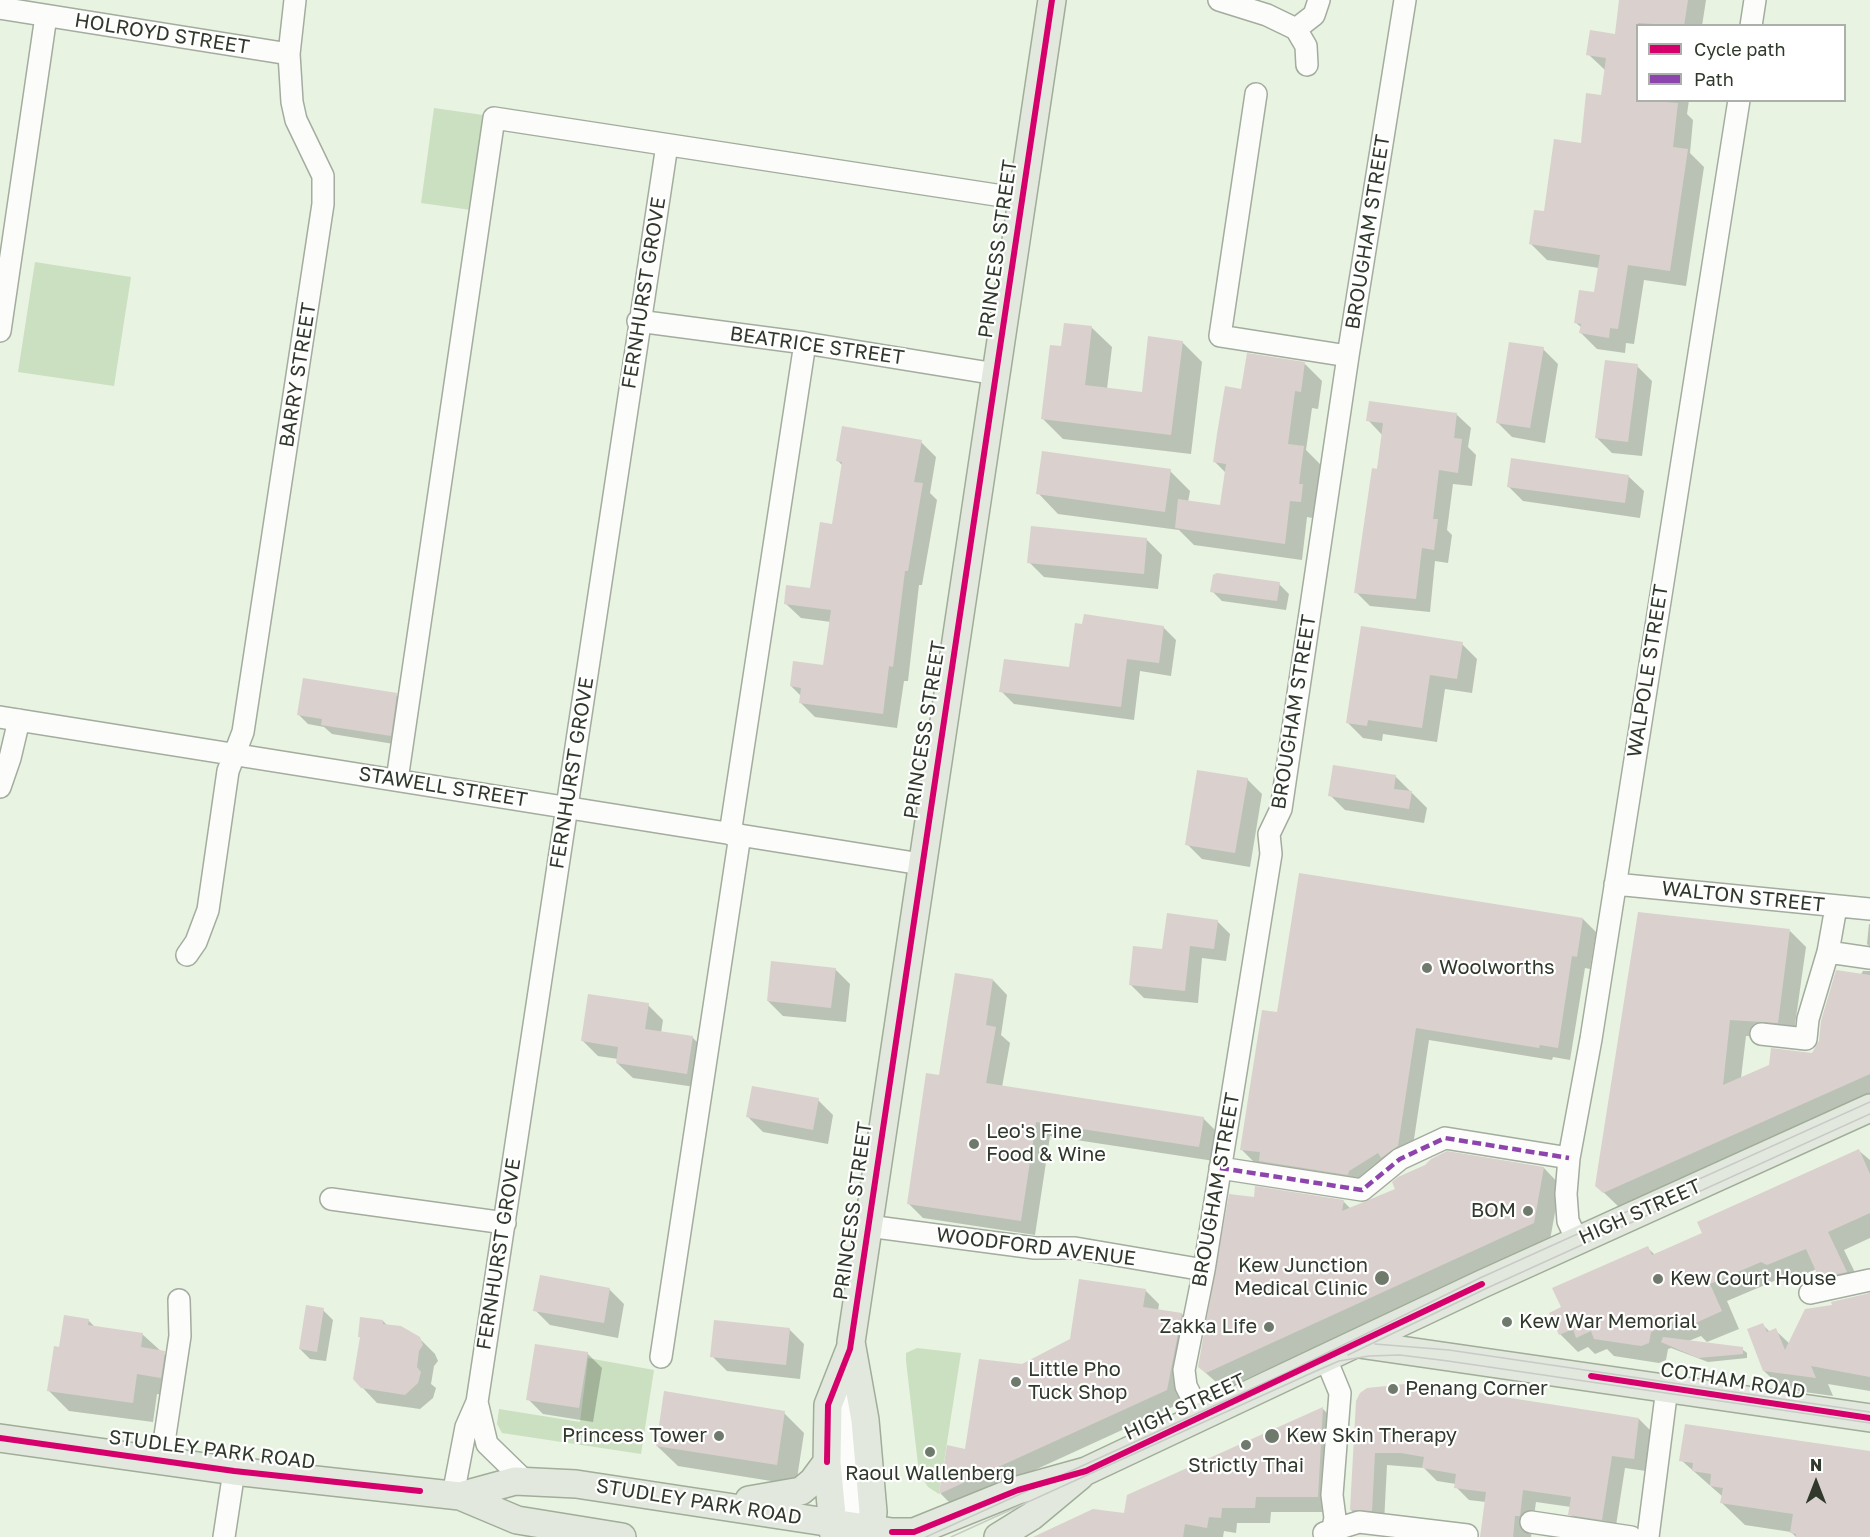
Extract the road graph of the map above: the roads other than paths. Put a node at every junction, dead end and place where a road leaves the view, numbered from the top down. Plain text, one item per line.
1 (295, 0) edge
2 (1052, 0) edge
3 (1219, 0) edge
4 (1319, 0) edge
5 (1405, 0) edge
6 (1755, 0) edge
7 (0, 8) edge
8 (46, 16) junction
9 (1751, 24) edge
10 (1296, 29) junction
11 (289, 54) junction
12 (1307, 65) dead end
13 (1256, 94) dead end
14 (1739, 102) edge
15 (667, 145) junction
16 (1022, 199) junction
17 (639, 321) junction
18 (0, 331) edge
19 (805, 344) junction
20 (1348, 357) junction
21 (996, 374) junction
22 (10, 719) edge
23 (235, 754) junction
24 (397, 780) junction
25 (0, 787) edge
26 (567, 808) junction
27 (735, 834) junction
28 (921, 864) junction
29 (1615, 884) junction
30 (1836, 907) junction
31 (1870, 909) edge
32 (1828, 952) junction
33 (187, 955) dead end
34 (1870, 958) edge
35 (1761, 1035) dead end
36 (1870, 1108) edge
37 (1569, 1158) junction
38 (1220, 1168) junction
39 (331, 1199) dead end
40 (505, 1223) junction
41 (868, 1226) junction
42 (1577, 1240) junction
43 (1204, 1270) junction
44 (1870, 1280) edge
45 (1810, 1293) dead end
46 (179, 1300) dead end
47 (1359, 1344) junction
48 (850, 1349) junction
49 (661, 1357) dead end
50 (1326, 1359) junction
51 (1667, 1388) junction
52 (477, 1402) junction
53 (1202, 1418) junction
54 (1870, 1418) edge
55 (0, 1438) edge
56 (161, 1462) junction
57 (827, 1462) junction
58 (234, 1472) junction
59 (1086, 1472) junction
60 (525, 1481) junction
61 (457, 1495) junction
62 (719, 1504) junction
63 (1531, 1522) dead end
64 (862, 1532) edge
65 (1326, 1534) edge
66 (1467, 1535) dead end
67 (224, 1537) edge
68 (622, 1537) edge
69 (998, 1537) edge
70 (1631, 1537) edge
71 (1648, 1537) edge

1 - 11 street, BARRY STREET
2 - 16 main road, PRINCESS STREET
3 - 10 street
4 - 10 street
5 - 20 street, BROUGHAM STREET
6 - 9 street
7 - 8 street, HOLROYD STREET
8 - 11 street, HOLROYD STREET
8 - 18 street
10 - 12 street
11 - 23 street, BARRY STREET
13 - 20 street
14 - 29 street, WALPOLE STREET
15 - 16 street
15 - 17 street, FERNHURST GROVE
15 - 24 street
16 - 21 main road, PRINCESS STREET
17 - 19 street, BEATRICE STREET
17 - 26 street, FERNHURST GROVE
19 - 21 street, BEATRICE STREET
19 - 27 street
20 - 38 street, BROUGHAM STREET
21 - 28 main road, PRINCESS STREET
22 - 23 street, STAWELL STREET
22 - 25 street
23 - 24 street, STAWELL STREET
23 - 33 street, BARRY STREET
24 - 26 street, STAWELL STREET
26 - 27 street, STAWELL STREET
26 - 40 street, FERNHURST GROVE
27 - 28 street, STAWELL STREET
27 - 49 street
28 - 41 main road, PRINCESS STREET
29 - 30 street, WALTON STREET
29 - 37 street, WALPOLE STREET
30 - 31 street, WALTON STREET
30 - 32 street
32 - 34 street
32 - 35 street
36 - 42 main road, HIGH STREET
37 - 38 street
37 - 42 street, WALPOLE STREET
38 - 43 street, BROUGHAM STREET
39 - 40 street
40 - 52 street, FERNHURST GROVE
41 - 43 street, WOODFORD AVENUE
41 - 48 main road, PRINCESS STREET
42 - 47 main road, HIGH STREET
43 - 53 street, BROUGHAM STREET
44 - 45 street
46 - 56 street
47 - 50 main road, HIGH STREET
47 - 51 main road, COTHAM ROAD
48 - 57 main road, PRINCESS STREET
48 - 64 street
48 - 64 main road
50 - 53 main road, HIGH STREET
50 - 65 street
51 - 54 main road, COTHAM ROAD
51 - 71 street
52 - 60 street, FERNHURST GROVE
52 - 61 street, FERNHURST GROVE
53 - 59 main road, HIGH STREET
55 - 56 main road, STUDLEY PARK ROAD
56 - 58 main road, STUDLEY PARK ROAD
57 - 62 main road
57 - 64 main road, PRINCESS STREET
58 - 61 main road, STUDLEY PARK ROAD
58 - 67 street
59 - 64 main road, HIGH STREET
59 - 69 main road, HIGH STREET
60 - 61 main road, STUDLEY PARK ROAD
60 - 62 main road, STUDLEY PARK ROAD
61 - 68 main road, STUDLEY PARK ROAD
62 - 64 main road, STUDLEY PARK ROAD
63 - 70 street
65 - 66 street

